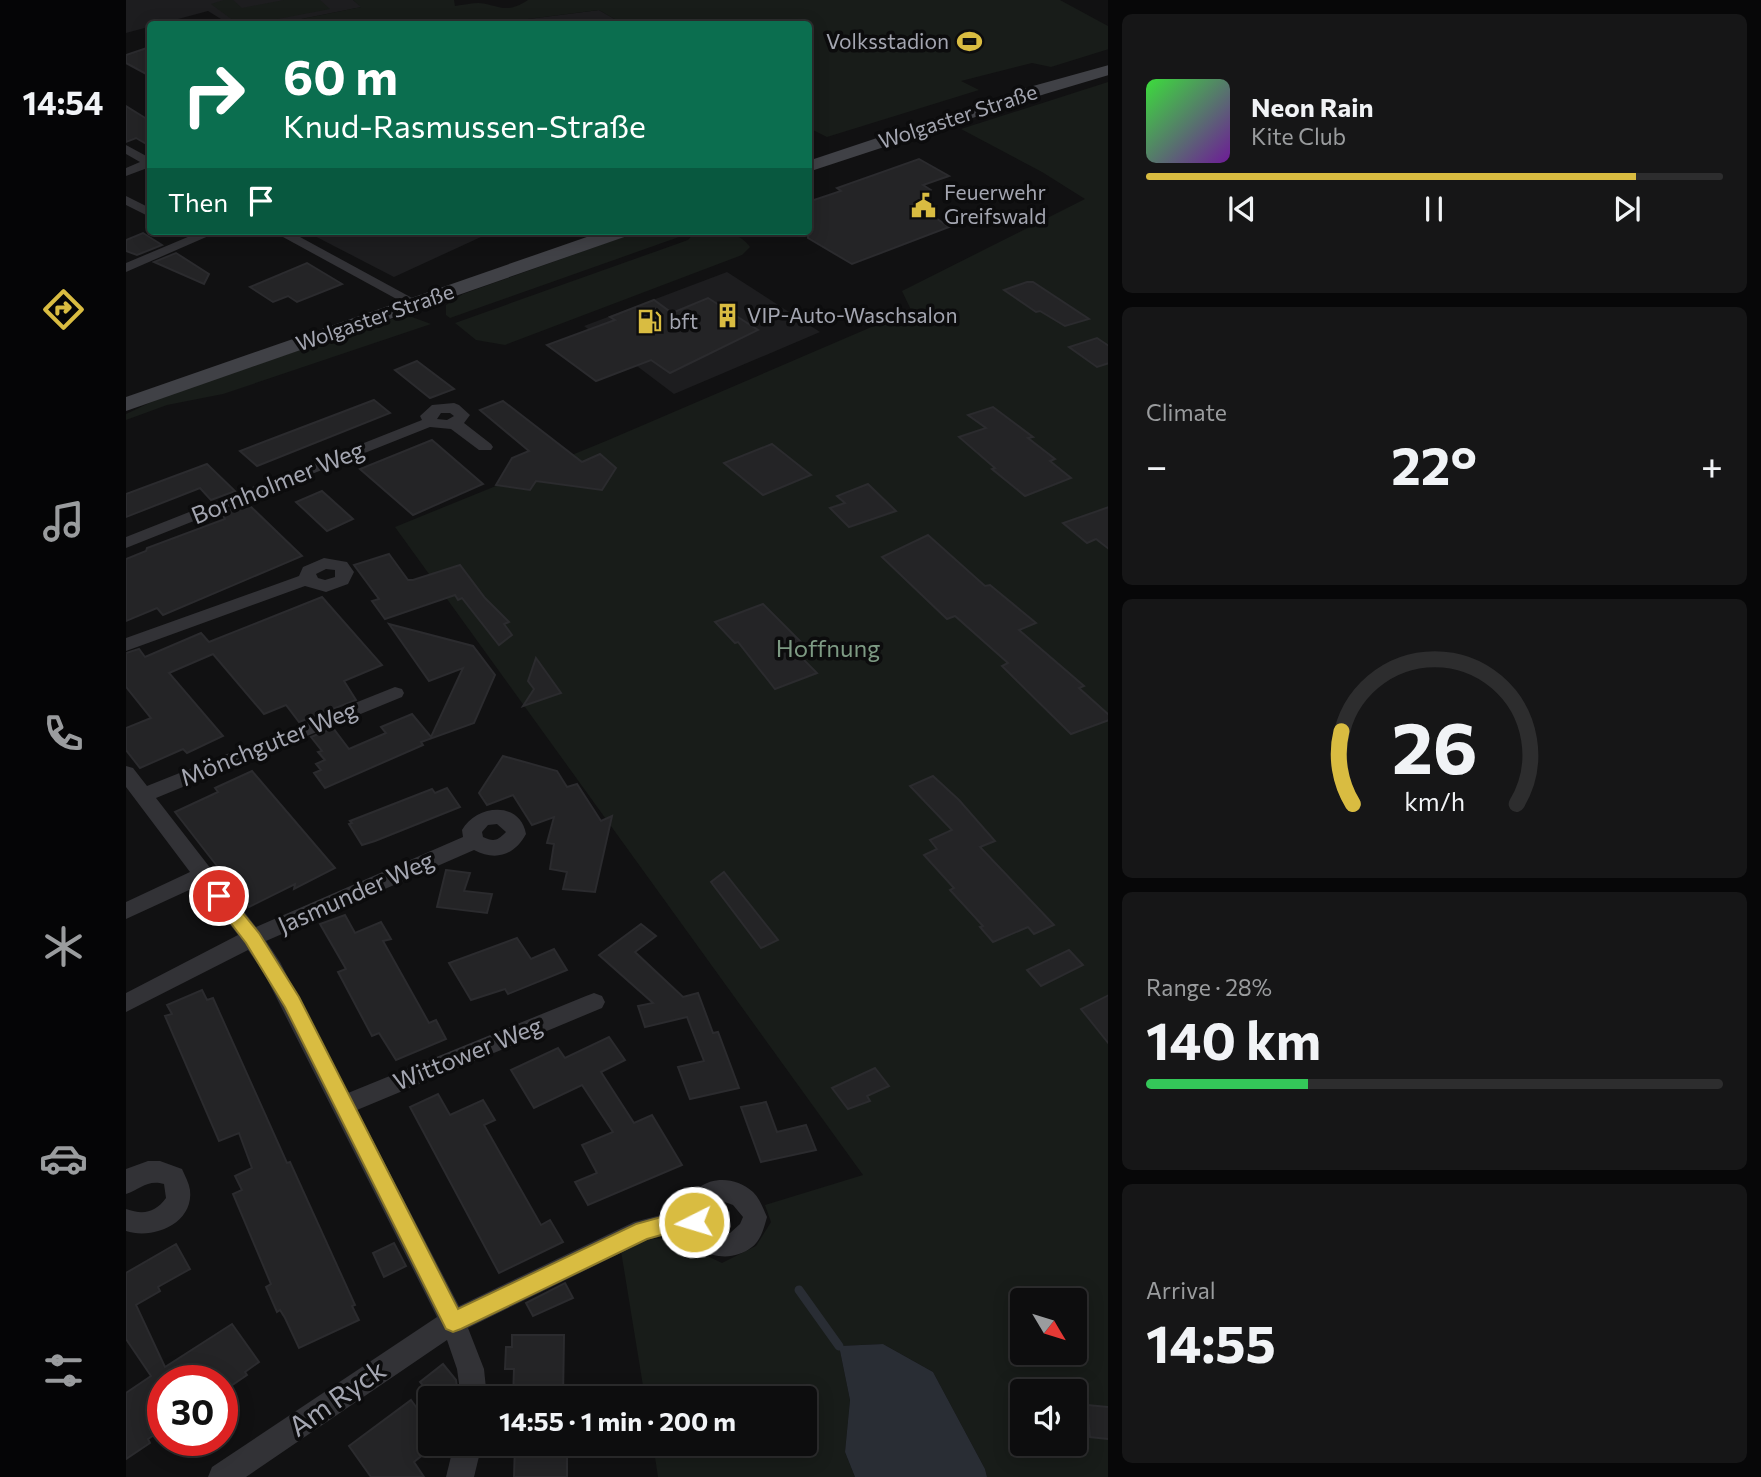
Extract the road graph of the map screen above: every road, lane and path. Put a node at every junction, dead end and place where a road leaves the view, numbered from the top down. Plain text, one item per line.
1 (1108, 69) edge
2 (126, 149) edge
3 (147, 161) edge
4 (147, 164) edge
5 (812, 166) edge
6 (126, 172) edge
7 (126, 200) edge
8 (147, 211) edge
9 (189, 235) edge
10 (287, 235) edge
11 (612, 235) edge
12 (126, 268) edge
13 (418, 304) junction
14 (126, 404) edge
15 (430, 422) joint
16 (485, 447) dead end
17 (126, 543) edge
18 (308, 579) dead end
19 (126, 645) edge
20 (394, 693) dead end
21 (126, 773) edge
22 (143, 795) junction
23 (474, 841) dead end
24 (202, 875) junction
25 (126, 911) edge
26 (252, 938) junction
27 (594, 1002) dead end
28 (126, 1003) edge
29 (342, 1106) junction
30 (126, 1183) edge
31 (694, 1217) dead end
32 (126, 1220) edge
33 (453, 1322) junction
34 (474, 1386) edge
35 (465, 1456) edge
36 (222, 1477) edge
37 (460, 1477) edge

1 - 5 main road, Wolgaster Straße
2 - 3 street
4 - 6 street
7 - 8 street
9 - 12 street
10 - 13 street
11 - 13 main road, Wolgaster Straße
13 - 14 main road, Wolgaster Straße
15 - 16 street, Bornholmer Weg
15 - 17 street, Bornholmer Weg
18 - 19 street
20 - 22 street, Mönchguter Weg
21 - 22 street
22 - 24 street
23 - 26 street, Jasmunder Weg
24 - 25 street
24 - 26 street
26 - 28 street, Jasmunder Weg
26 - 29 street
27 - 29 street, Wittower Weg
29 - 33 street
30 - 32 street
31 - 33 street, Am Ryck
33 - 34 street
33 - 36 street, Am Ryck
35 - 37 street

